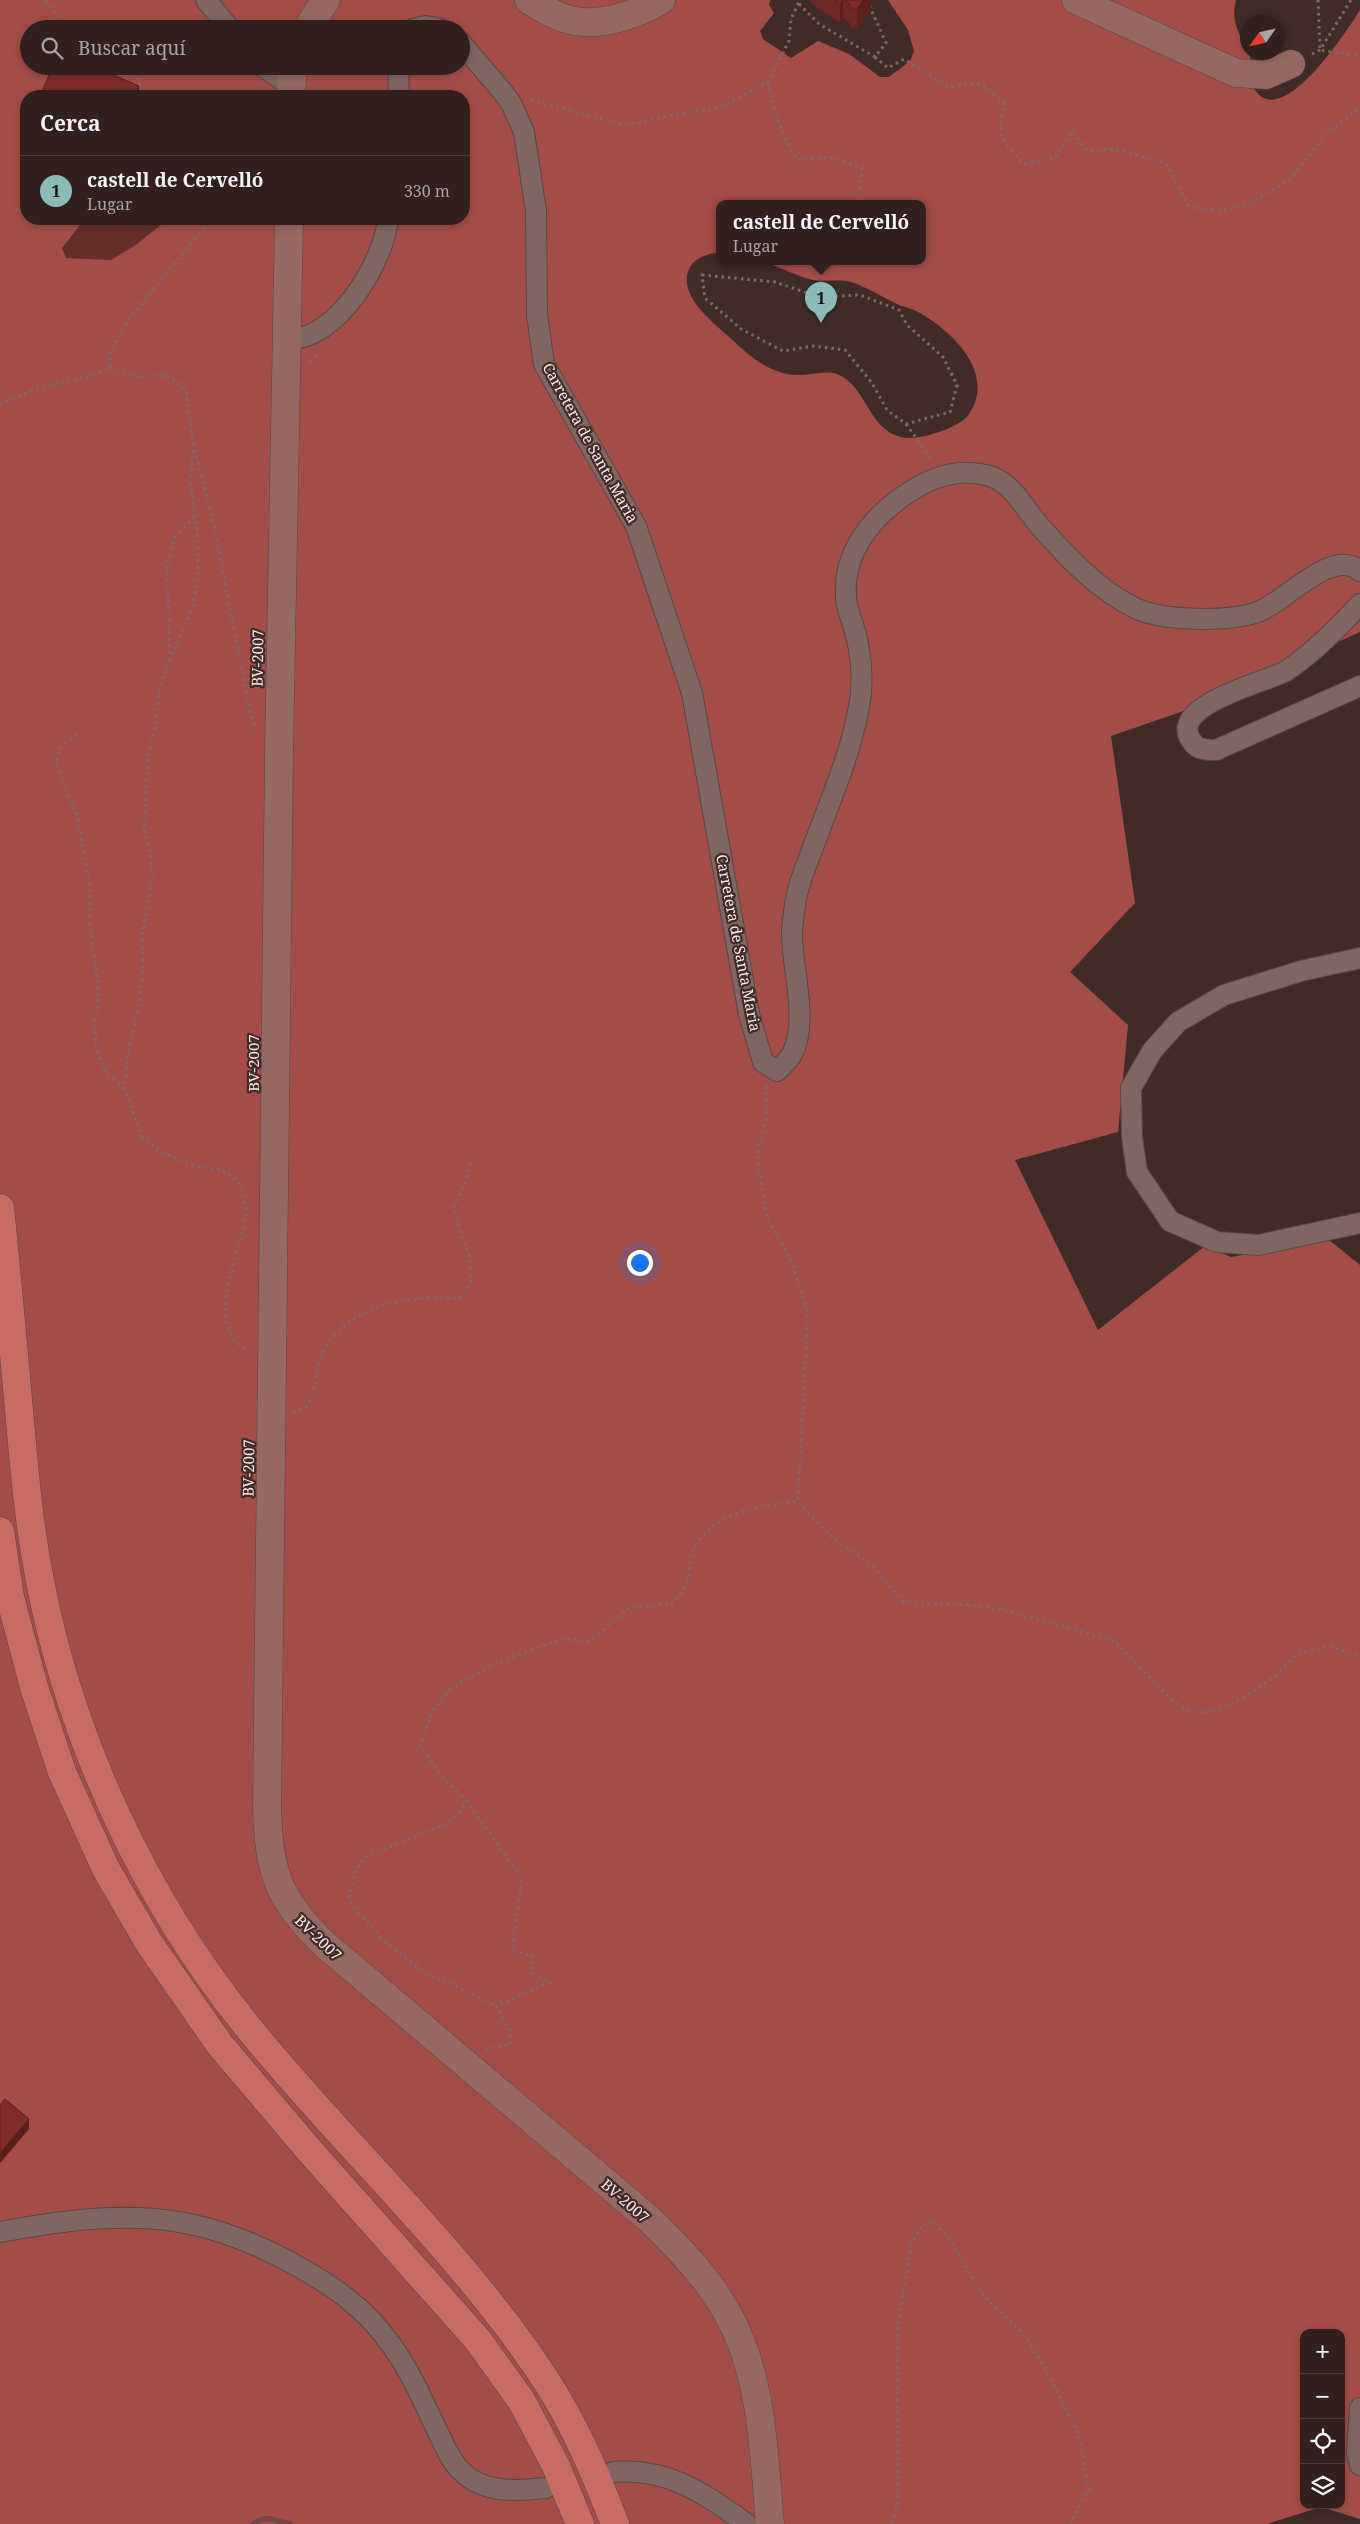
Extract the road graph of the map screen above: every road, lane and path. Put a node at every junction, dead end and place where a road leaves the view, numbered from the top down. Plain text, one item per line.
1 (46, 0) edge
2 (206, 0) edge
3 (326, 0) edge
4 (529, 0) edge
5 (661, 0) edge
6 (867, 0) edge
7 (1076, 0) edge
8 (1318, 0) edge
9 (1351, 0) edge
10 (800, 2) edge
11 (61, 20) edge
12 (223, 20) edge
13 (312, 20) edge
14 (1320, 50) junction
15 (470, 55) edge
16 (1360, 56) edge
17 (875, 57) junction
18 (1291, 64) joint
19 (135, 75) edge
20 (278, 75) edge
21 (398, 75) edge
22 (768, 82) junction
23 (292, 83) edge
24 (143, 90) edge
25 (399, 90) edge
26 (511, 103) junction
27 (1360, 108) edge
28 (858, 200) edge
29 (206, 225) edge
30 (289, 225) edge
31 (387, 225) edge
32 (824, 265) edge
33 (819, 297) junction
34 (287, 339) junction
35 (110, 368) junction
36 (0, 404) edge
37 (906, 424) junction
38 (192, 443) junction
39 (942, 474) junction
40 (195, 515) junction
41 (1360, 571) edge
42 (1360, 604) edge
43 (170, 660) junction
44 (1360, 686) edge
45 (77, 735) dead end
46 (279, 752) junction
47 (1360, 958) edge
48 (768, 1066) junction
49 (124, 1088) junction
50 (471, 1162) dead end
51 (0, 1208) edge
52 (1360, 1223) edge
53 (273, 1368) junction
54 (273, 1415) junction
55 (798, 1502) junction
56 (0, 1532) edge
57 (1360, 1657) edge
58 (466, 1801) junction
59 (496, 2006) junction
60 (480, 2050) dead end
61 (0, 2232) edge
62 (1360, 2408) edge
63 (1360, 2465) edge
64 (613, 2472) dead end
65 (546, 2488) dead end
66 (580, 2524) edge
67 (615, 2524) edge
68 (747, 2524) edge
69 (770, 2524) edge
70 (892, 2524) edge
71 (1070, 2524) edge

1 - 11 path
2 - 12 street
3 - 13 street
4 - 5 street
6 - 17 path
7 - 18 street
8 - 14 path
9 - 14 path
10 - 17 path
10 - 22 path
14 - 16 path
14 - 18 path
15 - 26 street, Carretera de Santa Maria
17 - 27 path
19 - 24 path
20 - 23 street
21 - 25 street
22 - 26 path
22 - 28 path
26 - 48 street, Carretera de Santa Maria
29 - 35 path
30 - 34 street, BV-2007
31 - 34 street
32 - 33 path
33 - 37 path
33 - 37 path
34 - 46 street, BV-2007
35 - 36 path
35 - 38 path
37 - 39 path
38 - 40 path
38 - 46 path
39 - 41 street
39 - 48 street
40 - 43 path
40 - 43 path
42 - 44 street
43 - 49 path
45 - 49 path
46 - 53 street, BV-2007
47 - 52 street
48 - 55 path
49 - 53 path
50 - 54 path
51 - 67 highway
53 - 54 street, BV-2007
54 - 69 street, BV-2007
55 - 57 path
55 - 58 path
56 - 66 highway
58 - 59 path
58 - 59 path
59 - 60 path
61 - 65 street
62 - 63 street
64 - 68 street
70 - 71 path

